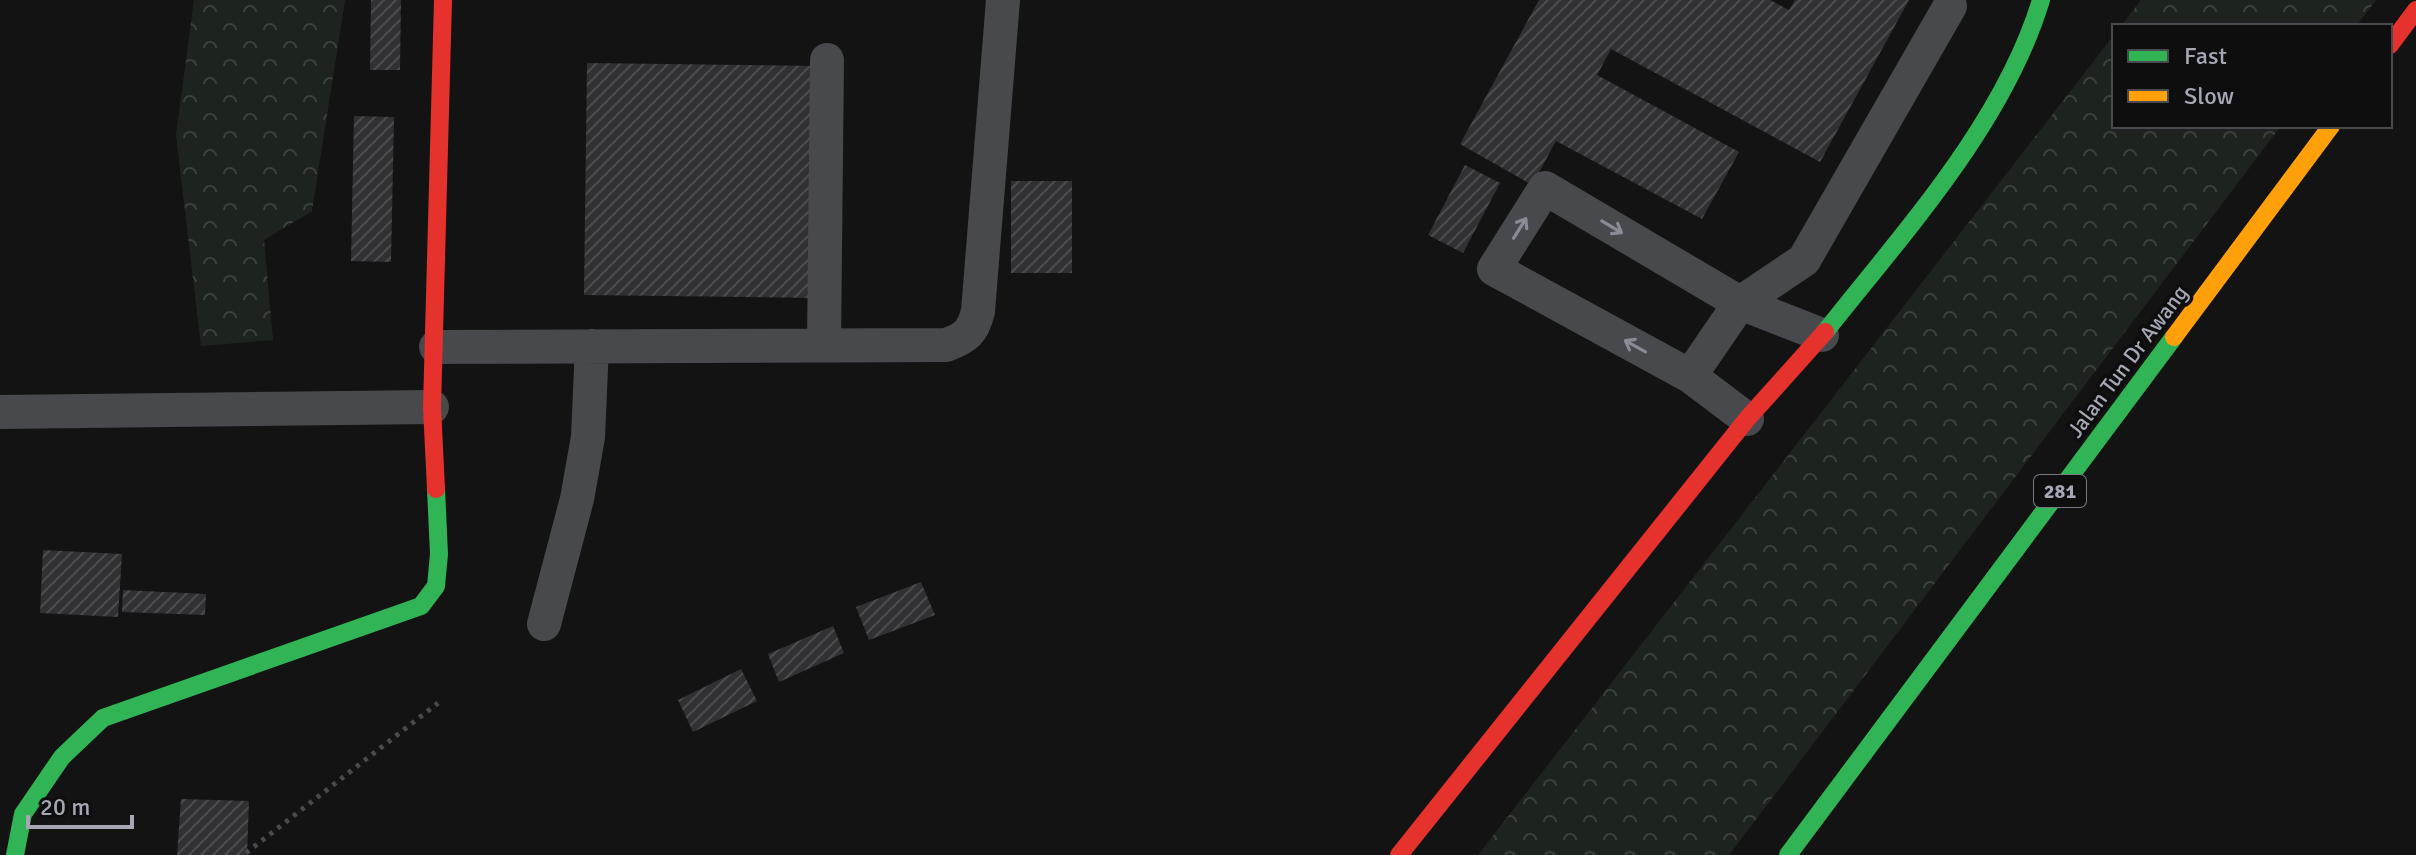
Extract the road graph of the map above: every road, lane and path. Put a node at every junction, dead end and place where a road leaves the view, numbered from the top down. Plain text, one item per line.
1 (443, 0) edge
2 (1003, 0) edge
3 (2041, 0) edge
4 (1950, 6) dead end
5 (2416, 10) edge
6 (2392, 42) edge
7 (827, 60) dead end
8 (2330, 128) edge
9 (1740, 303) junction
10 (1822, 335) junction
11 (824, 345) junction
12 (592, 346) junction
13 (436, 347) junction
14 (1690, 376) junction
15 (432, 407) junction
16 (0, 412) edge
17 (1747, 419) junction
18 (544, 624) dead end
19 (438, 703) dead end
20 (246, 853) dead end
21 (15, 855) edge
22 (1399, 855) edge
23 (1788, 855) edge

1 - 13 street
2 - 11 street
3 - 10 street
4 - 9 street
5 - 6 street
7 - 11 street
8 - 23 street, Jalan Tun Dr Awang / 281
9 - 10 street
9 - 14 street
14 -> 9 street
10 - 17 street
11 - 12 street
12 - 13 street
12 - 18 street
13 - 15 street
14 - 17 street
15 - 16 street
15 - 21 street
17 - 22 street
19 - 20 path

